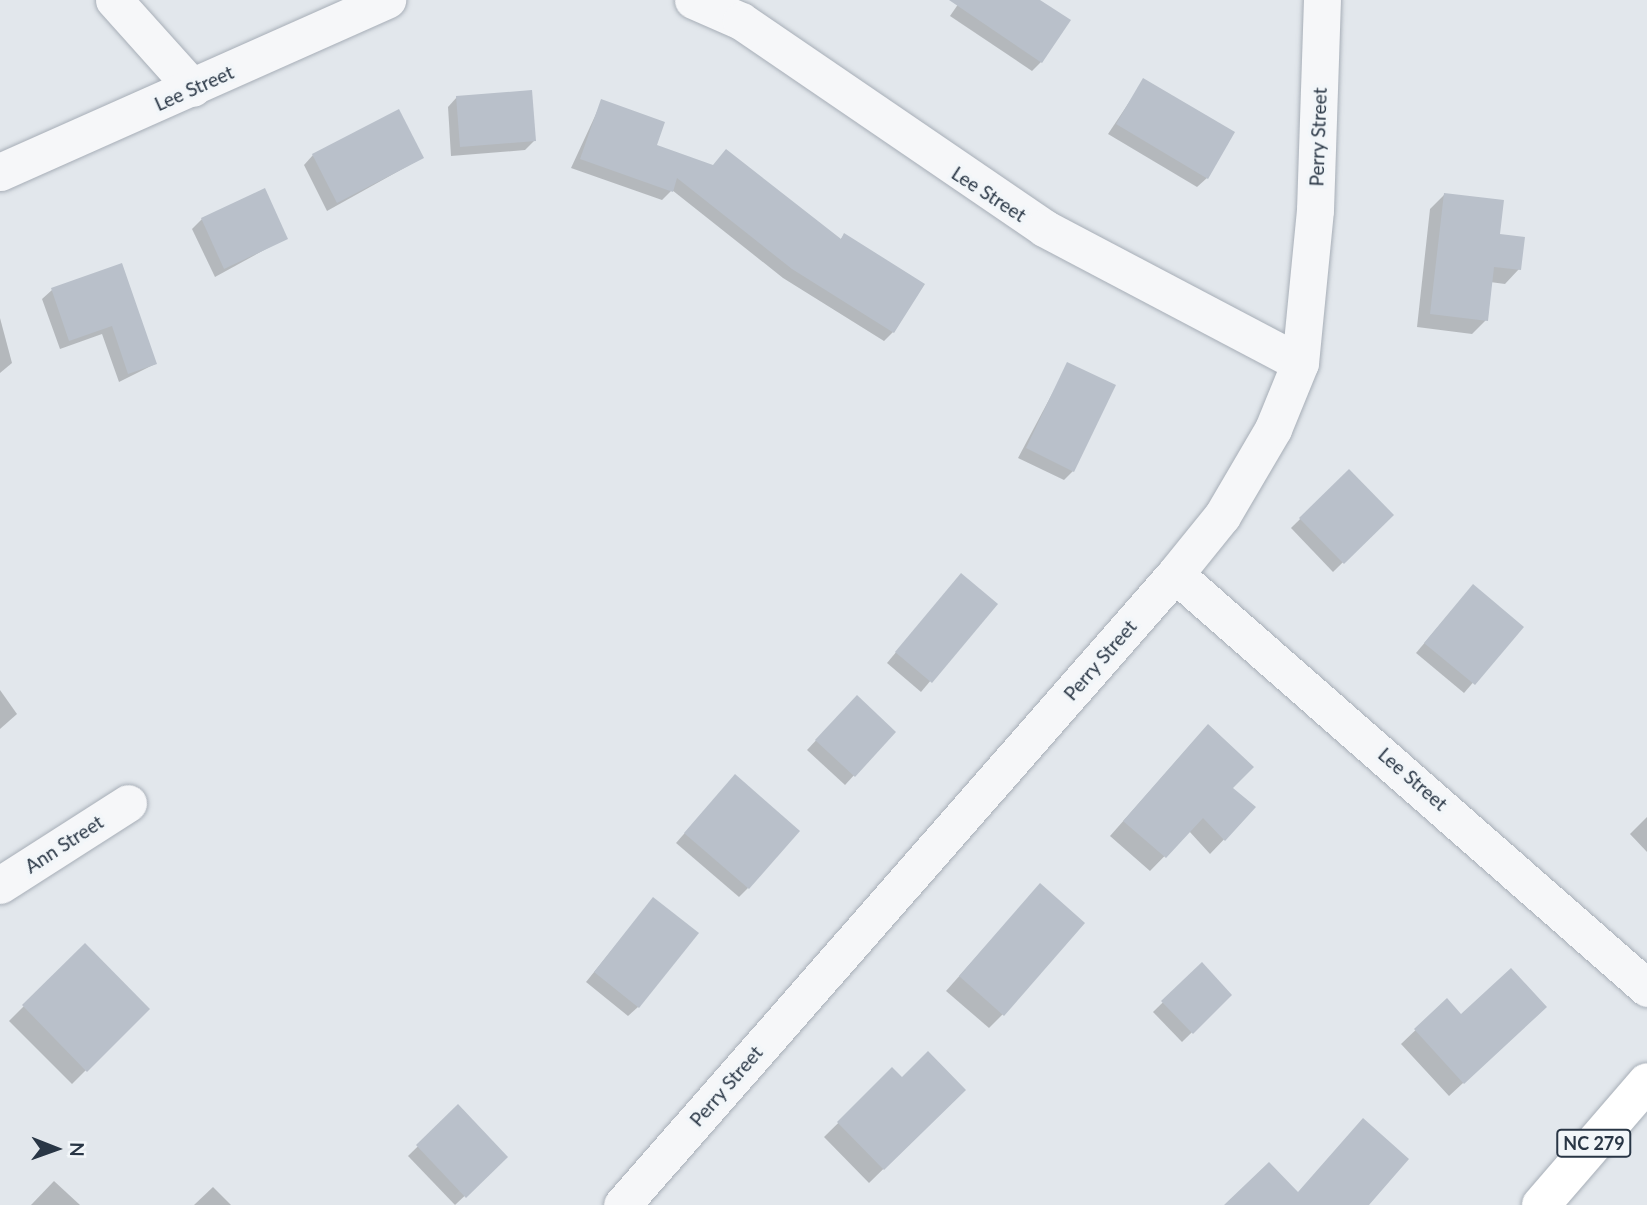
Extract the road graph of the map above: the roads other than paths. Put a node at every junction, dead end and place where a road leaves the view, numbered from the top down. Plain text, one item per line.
1 (114, 0) edge
2 (387, 0) edge
3 (694, 0) edge
4 (1322, 0) edge
5 (193, 88) junction
6 (0, 172) edge
7 (1300, 363) junction
8 (1175, 574) junction
9 (128, 803) dead end
10 (0, 885) edge
11 (1647, 988) edge
12 (1647, 1082) edge
13 (622, 1205) edge
14 (1541, 1205) edge

1 - 5 street
2 - 5 street, Lee Street
3 - 7 street, Lee Street
4 - 7 street, Perry Street
5 - 6 street, Lee Street
7 - 8 street, Perry Street
8 - 11 street, Lee Street
8 - 13 street, Perry Street
9 - 10 street, Ann Street
12 - 14 main road, NC 279

